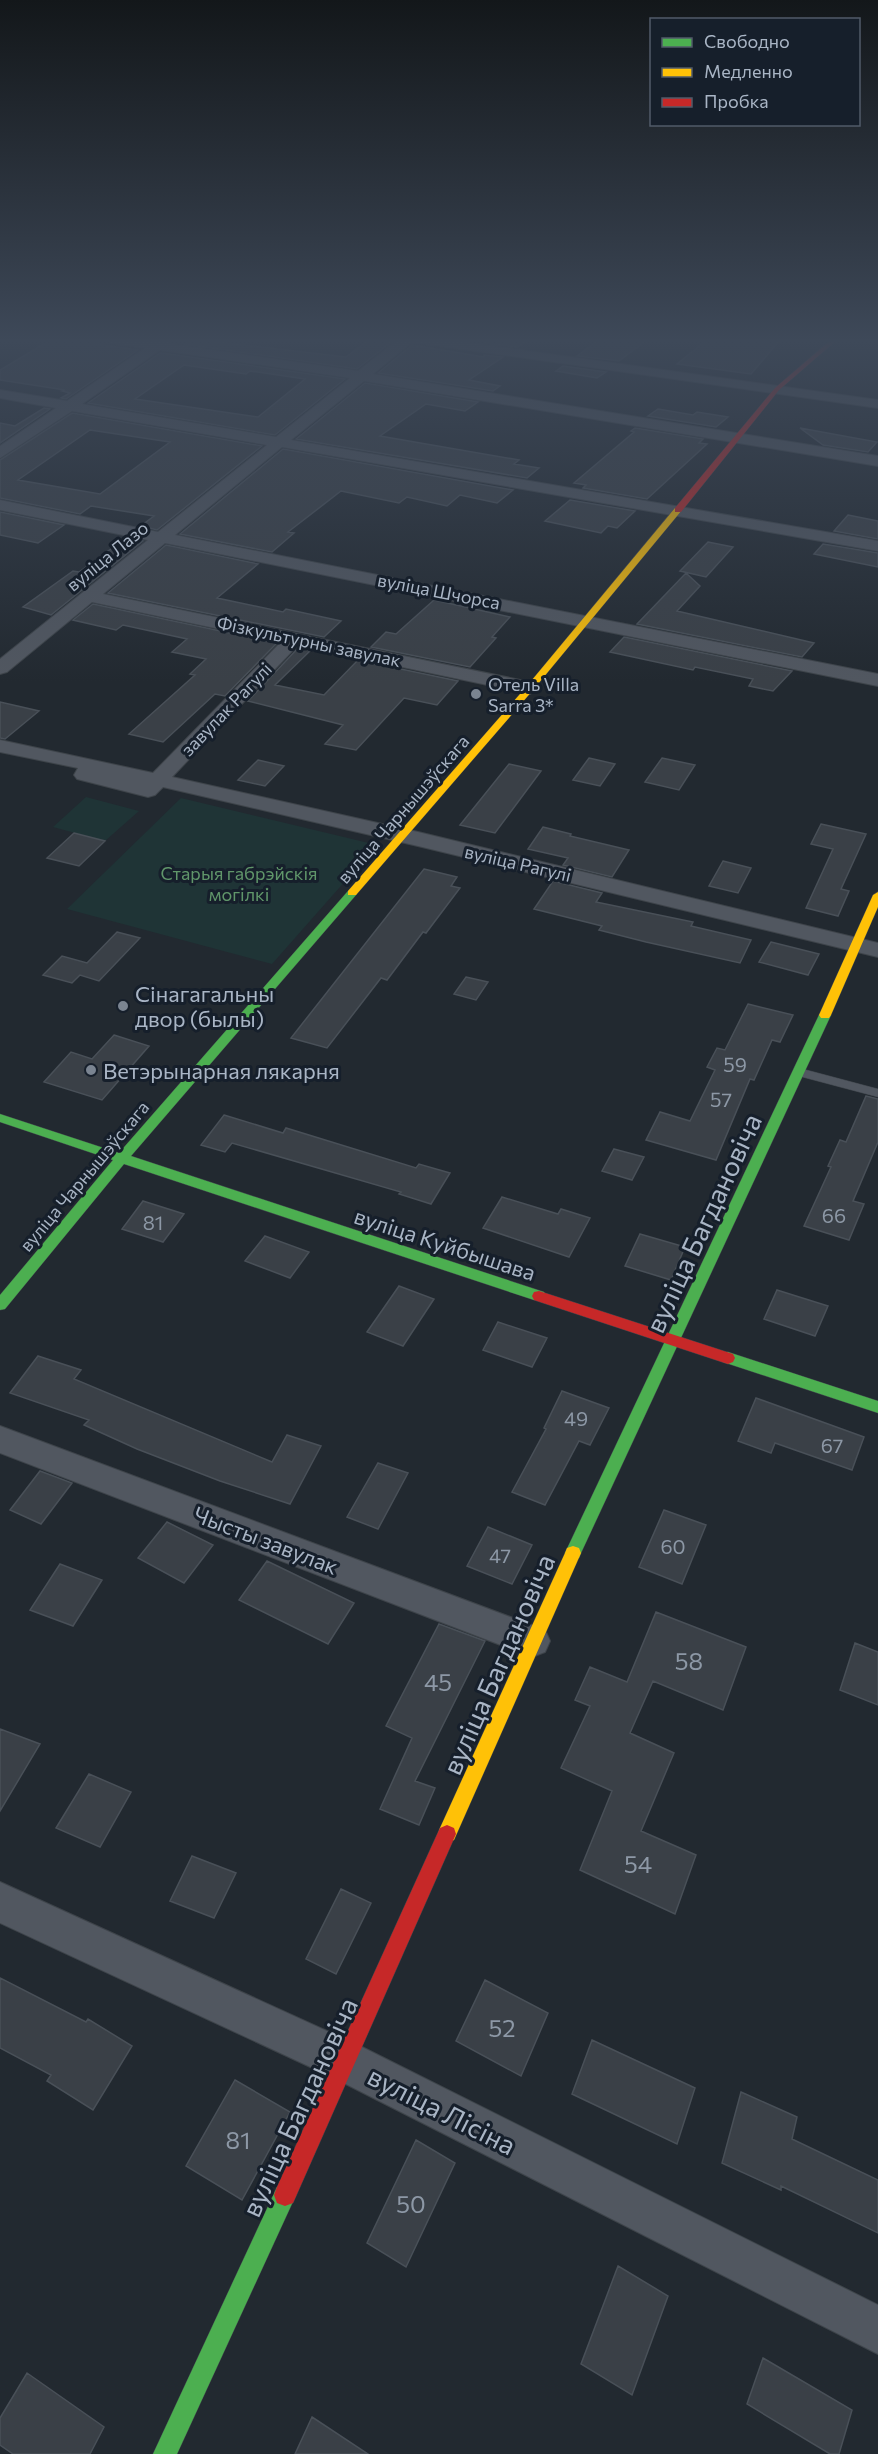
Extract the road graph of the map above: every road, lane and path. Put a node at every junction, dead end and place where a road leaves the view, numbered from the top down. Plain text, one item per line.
1 (266, 454) edge
2 (340, 454) edge
3 (724, 454) edge
4 (832, 454) edge
5 (878, 461) edge
6 (0, 505) edge
7 (677, 512) junction
8 (163, 536) junction
9 (878, 546) edge
10 (87, 596) junction
11 (586, 620) junction
12 (295, 638) junction
13 (0, 668) edge
14 (878, 680) edge
15 (530, 688) junction
16 (0, 746) edge
17 (157, 781) junction
18 (403, 836) junction
19 (878, 895) edge
20 (868, 947) edge
21 (799, 1072) junction
22 (878, 1093) edge
23 (0, 1118) edge
24 (121, 1159) junction
25 (0, 1305) edge
26 (674, 1341) junction
27 (878, 1407) edge
28 (0, 1439) edge
29 (532, 1641) junction
30 (0, 1902) edge
31 (347, 2062) junction
32 (878, 2330) edge
33 (165, 2454) edge

1 - 8 street, вуліца Лазо
2 - 7 street
3 - 7 main road, вуліца Чарнышэўскага
4 - 5 street
6 - 8 street, вуліца Шчорса
7 - 9 street
7 - 11 main road, вуліца Чарнышэўскага
8 - 10 street, вуліца Лазо
8 - 11 street, вуліца Шчорса
10 - 12 street, Фізкультурны завулак
10 - 13 street, вуліца Лазо
11 - 14 street, вуліца Шчорса
11 - 15 main road, вуліца Чарнышэўскага
12 - 15 street, Фізкультурны завулак
12 - 17 street, завулак Рагулі
15 - 18 main road, вуліца Чарнышэўскага
16 - 17 street, вуліца Рагулі
17 - 18 street, вуліца Рагулі
18 - 20 street, вуліца Рагулі
18 - 24 main road, вуліца Чарнышэўскага
19 - 20 main road, вуліца Багдановіча
20 - 21 main road, вуліца Багдановіча
21 - 22 lane
21 - 26 main road, вуліца Багдановіча
23 - 24 main road, вуліца Куйбышава
24 - 25 main road, вуліца Чарнышэўскага
24 - 26 main road, вуліца Куйбышава
26 - 27 main road, вуліца Куйбышава
26 - 29 main road, вуліца Багдановіча
28 - 29 street, Чысты завулак
29 - 31 main road, вуліца Багдановіча
30 - 31 street, вуліца Лісіна
31 - 32 street, вуліца Лісіна
31 - 33 main road, вуліца Багдановіча

